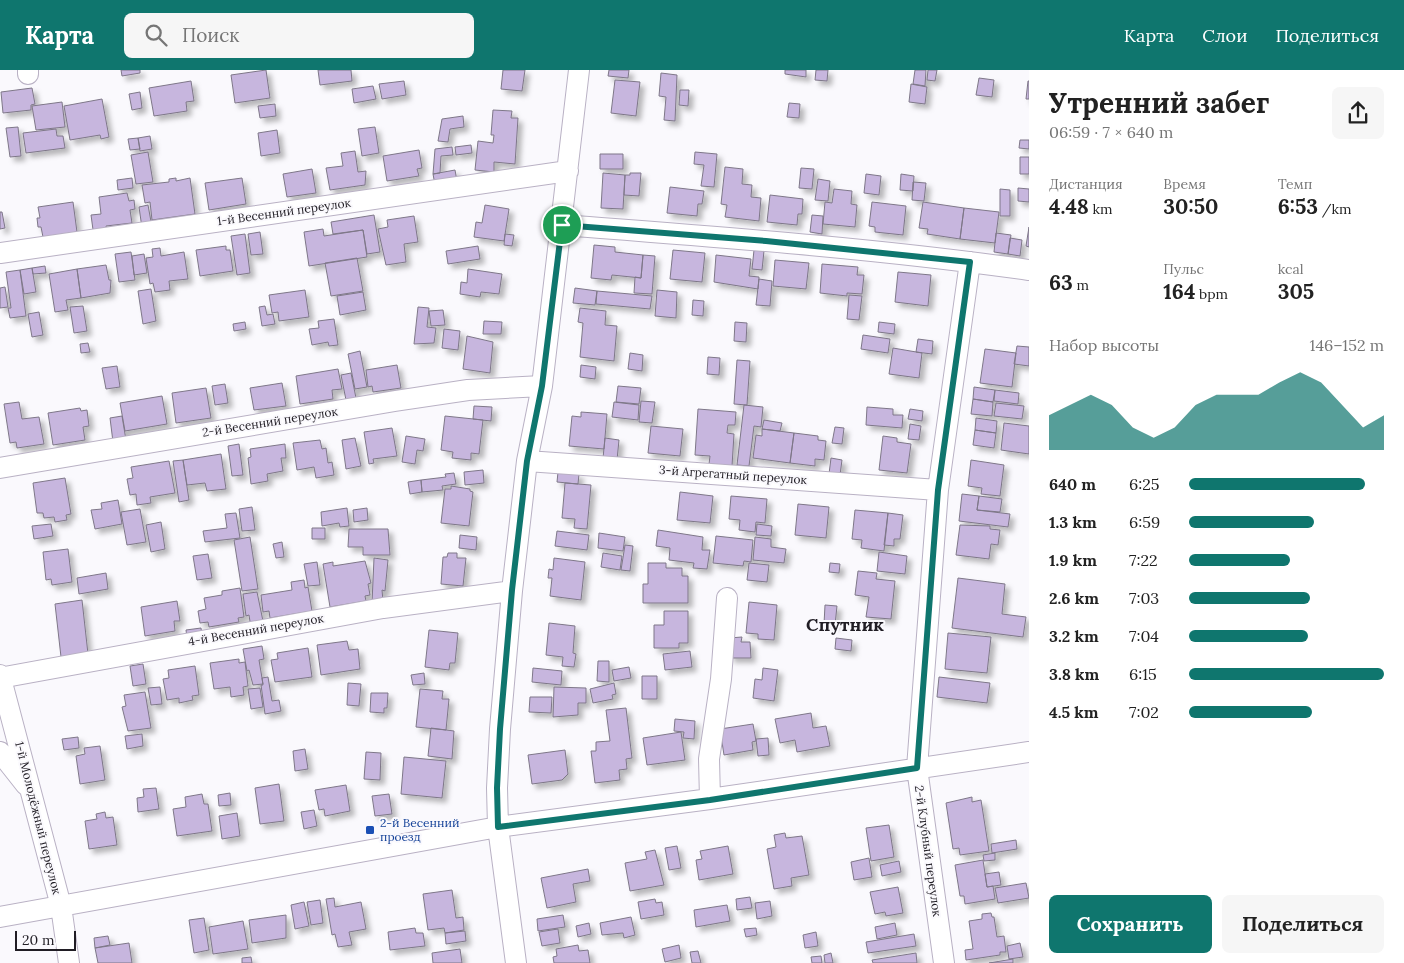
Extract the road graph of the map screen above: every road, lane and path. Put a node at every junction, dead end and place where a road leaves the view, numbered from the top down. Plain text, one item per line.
1 (578, 70) edge
2 (568, 171) junction
3 (562, 225) junction
4 (0, 253) edge
5 (970, 262) junction
6 (1029, 270) edge
7 (542, 386) junction
8 (527, 461) junction
9 (0, 468) edge
10 (938, 490) junction
11 (512, 590) junction
12 (727, 598) dead end
13 (1, 677) edge
14 (0, 752) edge
15 (1029, 752) edge
16 (917, 768) junction
17 (32, 793) junction
18 (710, 800) junction
19 (498, 827) junction
20 (61, 906) junction
21 (0, 916) edge
22 (69, 963) edge
23 (516, 963) edge
24 (944, 963) edge

1 - 2 street
2 - 3 street
2 - 4 street, 1-й Весенний переулок
3 - 5 street
3 - 7 street
5 - 6 street
5 - 10 street, 2-й Клубный переулок
7 - 8 street
7 - 9 street, 2-й Весенний переулок
8 - 10 street, 3-й Агрегатный переулок
8 - 11 street
10 - 16 street, 2-й Клубный переулок
11 - 13 street, 4-й Весенний переулок
11 - 19 street
12 - 18 street
13 - 17 street, 1-й Молодёжный переулок
14 - 17 street
15 - 16 street
16 - 18 street
16 - 24 street, 2-й Клубный переулок
17 - 20 street, 1-й Молодёжный переулок
18 - 19 street
19 - 20 street
19 - 23 street
20 - 21 street
20 - 22 street, 1-й Молодёжный переулок

